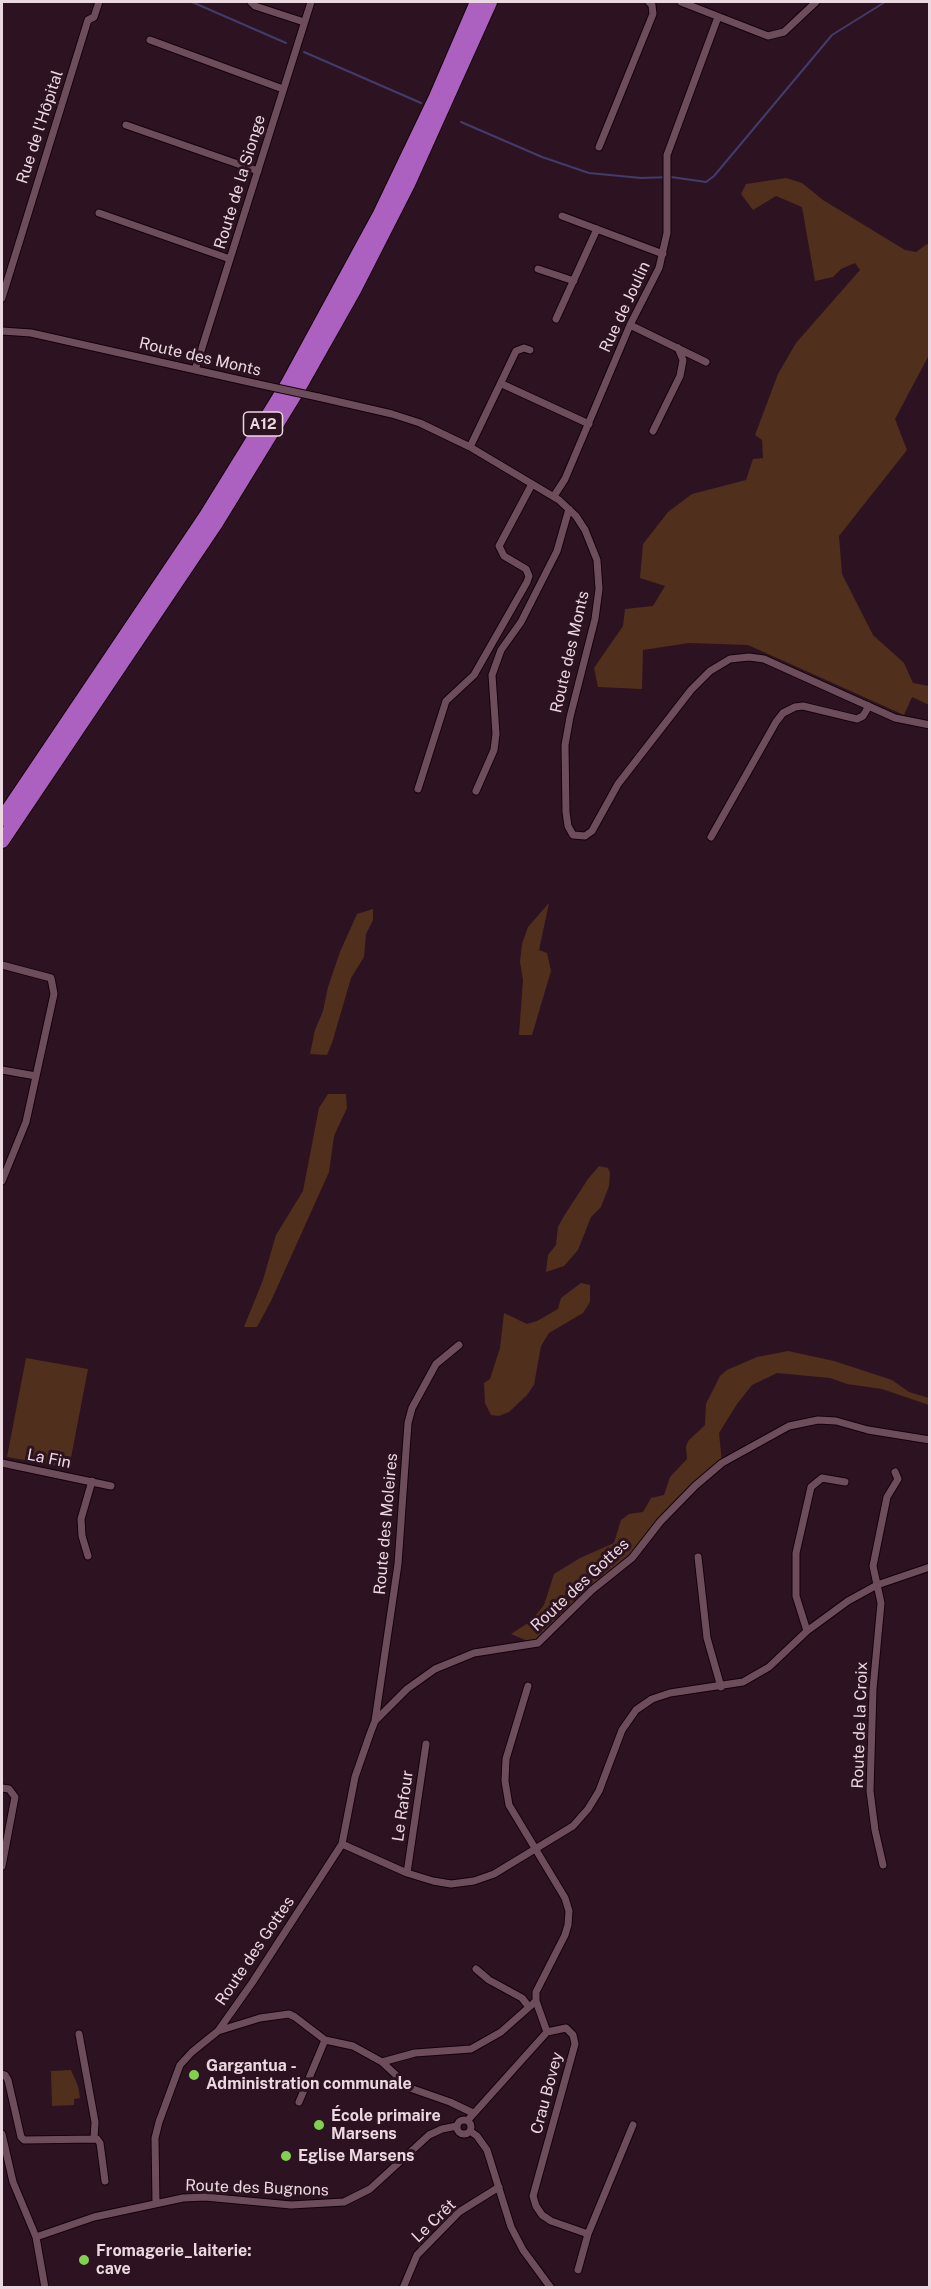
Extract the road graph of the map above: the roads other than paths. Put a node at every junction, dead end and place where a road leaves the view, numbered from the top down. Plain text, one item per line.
1 (99, 2) edge
2 (251, 2) edge
3 (310, 2) edge
4 (477, 2) edge
5 (490, 2) edge
6 (495, 2) edge
7 (649, 2) edge
8 (681, 2) edge
9 (816, 2) edge
10 (718, 18) junction
11 (304, 22) junction
12 (150, 40) dead end
13 (283, 89) junction
14 (126, 125) dead end
15 (432, 130) junction
16 (599, 147) dead end
17 (258, 171) junction
18 (99, 213) dead end
19 (562, 216) dead end
20 (597, 229) junction
21 (663, 254) junction
22 (230, 259) junction
23 (538, 269) dead end
24 (574, 281) junction
25 (2, 298) edge
26 (556, 320) dead end
27 (630, 324) junction
28 (2, 330) edge
29 (678, 348) junction
30 (530, 350) dead end
31 (706, 362) dead end
32 (195, 370) junction
33 (502, 384) junction
34 (589, 424) junction
35 (653, 431) dead end
36 (470, 447) junction
37 (532, 484) junction
38 (554, 496) junction
39 (569, 509) junction
40 (869, 706) junction
41 (930, 725) edge
42 (418, 789) dead end
43 (476, 791) dead end
44 (2, 819) edge
45 (711, 837) dead end
46 (2, 841) edge
47 (2, 965) edge
48 (2, 1070) edge
49 (36, 1076) junction
50 (2, 1181) edge
51 (459, 1345) dead end
52 (930, 1440) edge
53 (2, 1463) edge
54 (895, 1472) dead end
55 (92, 1481) junction
56 (845, 1482) dead end
57 (111, 1486) dead end
58 (88, 1556) dead end
59 (698, 1557) dead end
60 (930, 1567) edge
61 (877, 1585) junction
62 (807, 1631) junction
63 (528, 1686) dead end
64 (722, 1687) junction
65 (375, 1721) junction
66 (426, 1744) dead end
67 (2, 1788) edge
68 (342, 1844) junction
69 (536, 1850) junction
70 (883, 1865) dead end
71 (2, 1866) edge
72 (407, 1873) junction
73 (476, 1969) dead end
74 (536, 2001) junction
75 (529, 2007) junction
76 (218, 2031) junction
77 (547, 2032) junction
78 (79, 2034) dead end
79 (325, 2040) junction
80 (382, 2062) junction
81 (2, 2074) edge
82 (298, 2102) dead end
83 (473, 2113) junction
84 (468, 2120) junction
85 (633, 2125) dead end
86 (457, 2126) junction
87 (470, 2131) junction
88 (2, 2134) edge
89 (94, 2139) junction
90 (105, 2181) dead end
91 (499, 2187) junction
92 (156, 2203) junction
93 (588, 2234) junction
94 (36, 2237) junction
95 (578, 2270) dead end
96 (45, 2288) edge
97 (403, 2288) edge
98 (551, 2288) edge

1 - 25 street, Rue de l'Hôpital
2 - 11 street
3 - 11 street, Route de la Sionge
4 - 44 highway, A12
5 - 15 highway, A12
6 - 15 highway
7 - 16 street
8 - 10 street
9 - 10 street
10 - 21 street, Rue de Joulin
11 - 13 street, Route de la Sionge
12 - 13 street
13 - 17 street, Route de la Sionge
14 - 17 street
15 - 46 highway, A12
17 - 22 street, Route de la Sionge
18 - 22 street
19 - 20 street
20 - 21 street
20 - 24 street
21 - 27 street, Rue de Joulin
22 - 32 street, Route de la Sionge
23 - 24 street
24 - 26 street
27 - 29 street
27 - 34 street, Rue de Joulin
28 - 32 street, Route des Monts
29 - 31 street
29 - 35 street
30 - 33 street
32 - 36 street, Route des Monts, bridge
33 - 34 street
33 - 36 street
34 - 38 street, Rue de Joulin
36 - 37 street, Route des Monts
37 - 38 street, Route des Monts
37 - 42 street
38 - 39 street, Route des Monts
39 - 40 street, Route des Monts
39 - 43 street
40 - 41 street, Route des Monts
40 - 45 street
47 - 49 street
48 - 49 street
49 - 50 street
51 - 65 street, Route des Moleires
52 - 65 street, Route des Gottes
53 - 55 street, La Fin
54 - 61 street, Route de la Croix
55 - 57 street, La Fin
55 - 58 street, La Fin
56 - 62 street
59 - 64 street
60 - 61 street
61 - 62 street
61 - 70 street, Route de la Croix
62 - 64 street
63 - 69 street
64 - 69 street
65 - 68 street, Route des Gottes
66 - 72 street, Le Rafour
67 - 71 street
68 - 72 street
68 - 76 street, Route des Gottes
69 - 72 street
69 - 74 street
73 - 75 street
74 - 75 street
74 - 77 street
75 - 80 street
76 - 79 street
76 - 92 street, Route des Gottes
77 - 83 street, Crau Bovey
77 - 93 street, Crau Bovey
78 - 89 street
79 - 80 street
79 - 82 street
80 - 83 street
81 - 89 street
83 - 84 street, Crau Bovey
84 - 86 street
84 - 87 street
85 - 93 street
86 - 87 street
86 - 92 street, Route des Bugnons
87 - 91 street
88 - 94 street
89 - 90 street
91 - 97 street, Le Crêt
91 - 98 street
92 - 94 street, Route des Bugnons
93 - 95 street
94 - 96 street

